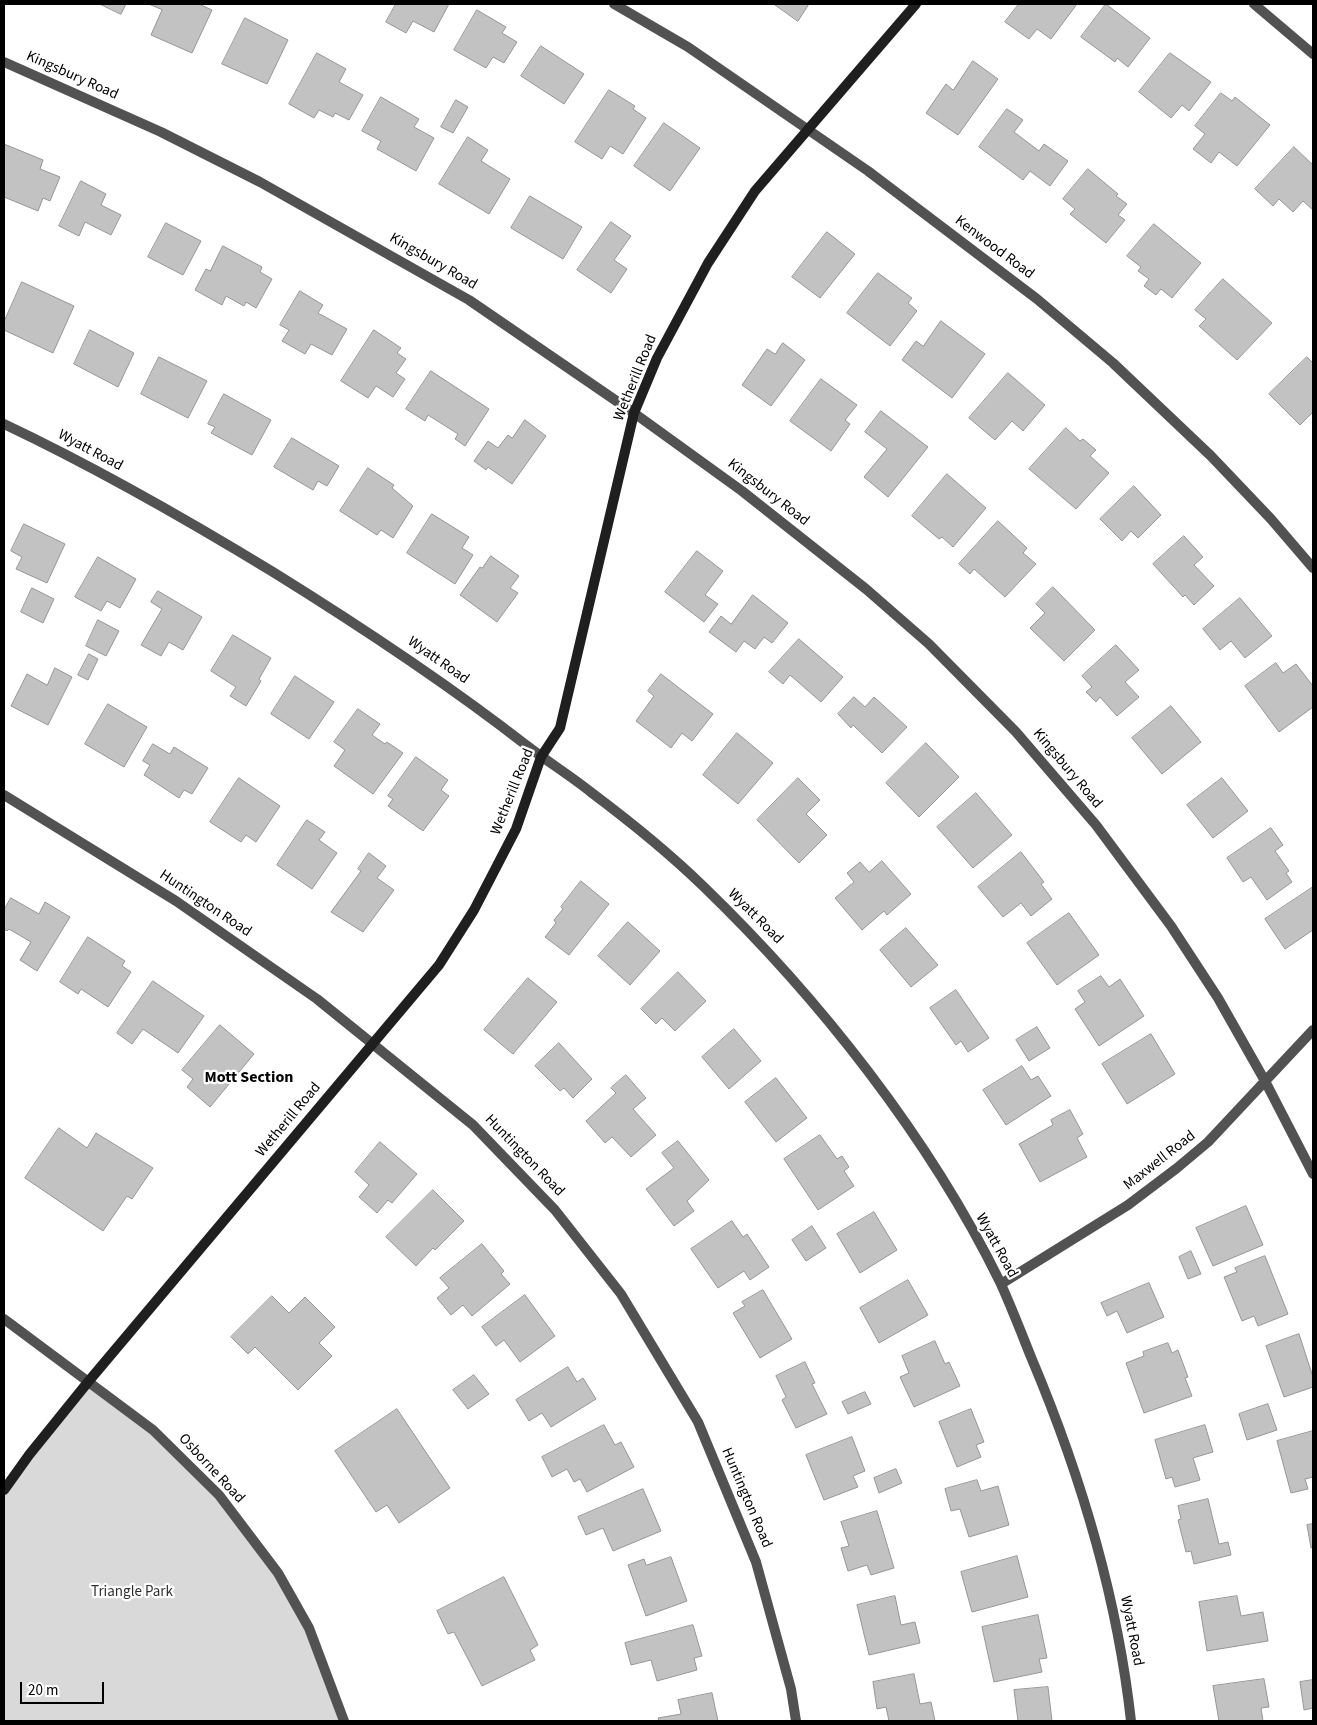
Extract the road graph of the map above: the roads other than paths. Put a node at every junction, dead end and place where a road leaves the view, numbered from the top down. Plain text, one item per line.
1 (614, 4) edge
2 (916, 4) edge
3 (1254, 4) edge
4 (1313, 54) edge
5 (4, 62) edge
6 (808, 131) junction
7 (634, 412) junction
8 (4, 424) edge
9 (1313, 568) edge
10 (541, 757) junction
11 (4, 795) edge
12 (1313, 1030) edge
13 (372, 1044) junction
14 (1265, 1081) junction
15 (1313, 1174) edge
16 (1001, 1284) junction
17 (4, 1319) edge
18 (88, 1382) junction
19 (4, 1490) edge
20 (344, 1721) edge
21 (796, 1721) edge
22 (1131, 1721) edge

1 - 6 street, Kenwood Road
2 - 6 street, Wetherill Road
3 - 4 street
5 - 7 street, Kingsbury Road
6 - 7 street, Wetherill Road
6 - 9 street, Kenwood Road
7 - 10 street, Wetherill Road
7 - 14 street, Kingsbury Road
8 - 10 street, Wyatt Road
10 - 13 street, Wetherill Road
10 - 16 street, Wyatt Road
11 - 13 street, Huntington Road
12 - 14 street, Maxwell Road
13 - 18 street, Wetherill Road
13 - 21 street, Huntington Road
14 - 15 street, Kingsbury Road
14 - 16 street, Maxwell Road
16 - 22 street, Wyatt Road
17 - 18 street, Osborne Road
18 - 19 street, Wetherill Road
18 - 20 street, Osborne Road

